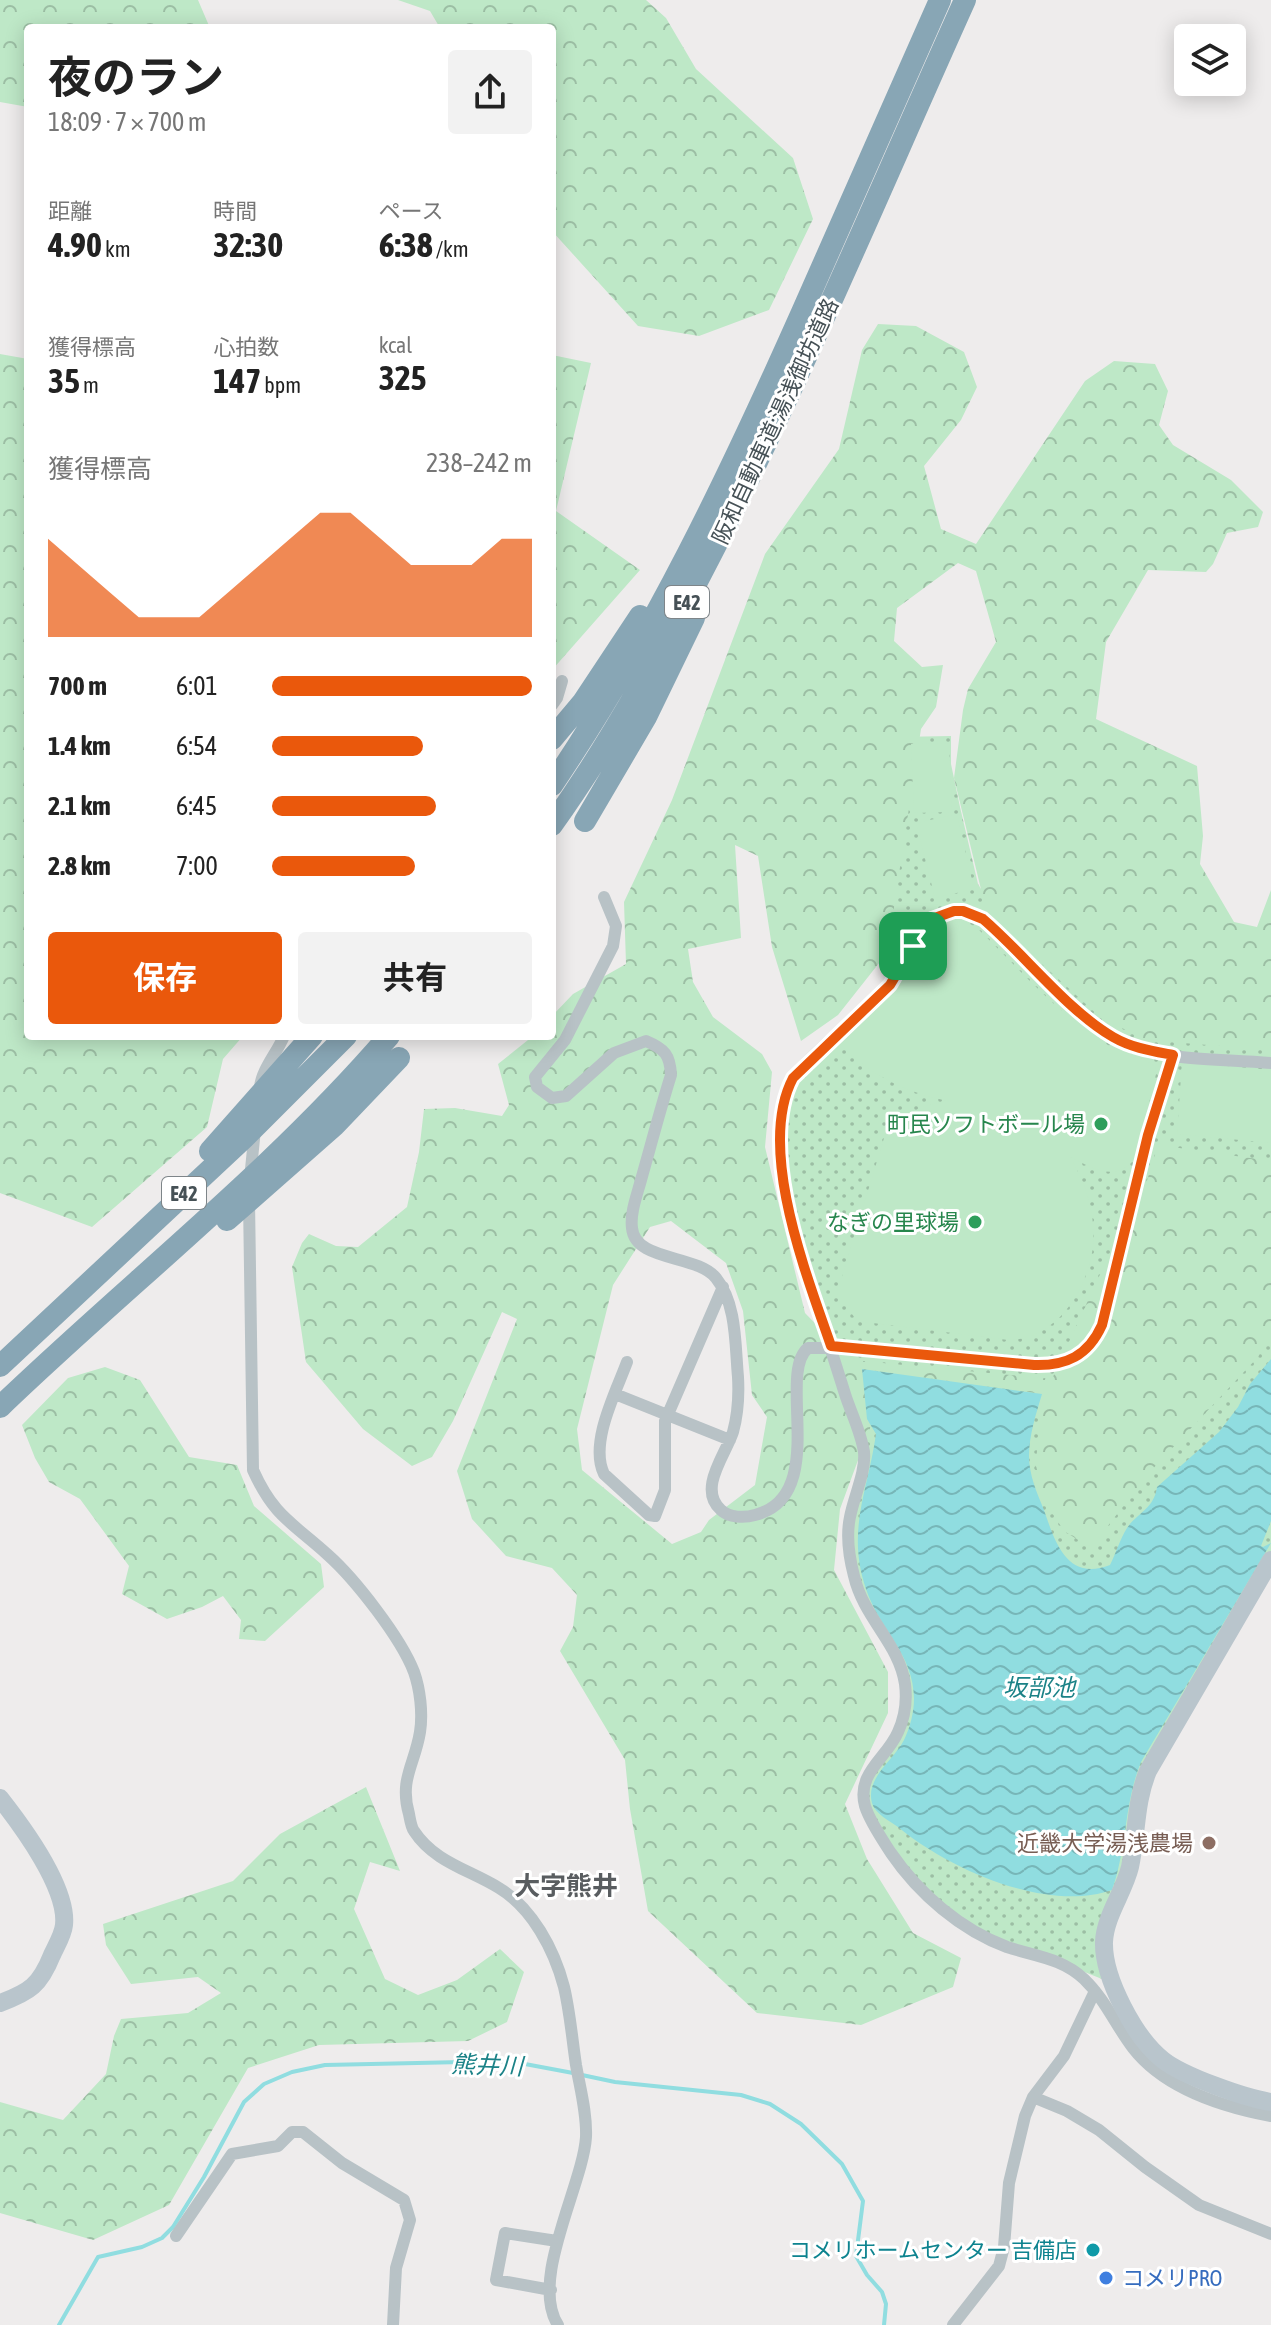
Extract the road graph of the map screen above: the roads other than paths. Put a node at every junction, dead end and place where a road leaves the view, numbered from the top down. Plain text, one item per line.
1 (940, 0) edge
2 (965, 0) edge
3 (746, 435) junction
4 (754, 469) junction
5 (562, 681) dead end
6 (556, 699) edge
7 (556, 734) edge
8 (556, 779) edge
9 (556, 819) edge
10 (585, 821) dead end
11 (604, 897) dead end
12 (282, 1040) edge
13 (309, 1040) edge
14 (342, 1040) edge
15 (385, 1040) edge
16 (1173, 1055) junction
17 (399, 1058) dead end
18 (1271, 1063) edge
19 (723, 1287) junction
20 (107, 1308) junction
21 (831, 1346) junction
22 (19, 1347) junction
23 (627, 1362) dead end
24 (0, 1366) edge
25 (615, 1394) junction
26 (0, 1407) edge
27 (667, 1416) junction
28 (730, 1440) junction
29 (1271, 1560) edge
30 (0, 1798) edge
31 (1095, 1991) junction
32 (0, 2003) edge
33 (1033, 2097) junction
34 (1271, 2102) edge
35 (1271, 2116) edge
36 (1271, 2234) edge
37 (176, 2236) dead end
38 (557, 2241) junction
39 (551, 2290) junction
40 (393, 2325) edge
41 (558, 2325) edge
42 (953, 2325) edge

1 - 3 highway, 阪和自動車道;湯浅御坊道路 / E42
2 - 4 highway, 阪和自動車道;湯浅御坊道路 / E42
3 - 7 highway
3 - 8 highway, 阪和自動車道;湯浅御坊道路 / E42
4 - 9 highway, 阪和自動車道;湯浅御坊道路 / E42
4 - 10 highway
5 - 6 street
11 - 19 street
12 - 38 street
13 - 22 highway
14 - 22 highway, E42
15 - 20 highway, E42
16 - 18 street
16 - 21 street
16 - 21 street
17 - 20 highway
19 - 27 street
19 - 28 street
20 - 26 highway, E42
21 - 28 street
21 - 31 street
22 - 24 highway, E42
23 - 25 street
25 - 27 street
25 - 27 street
27 - 28 street
29 - 34 street
30 - 32 street
31 - 33 street
31 - 35 street
33 - 36 street
33 - 42 street
37 - 40 street
38 - 39 street
38 - 39 street
39 - 41 street

